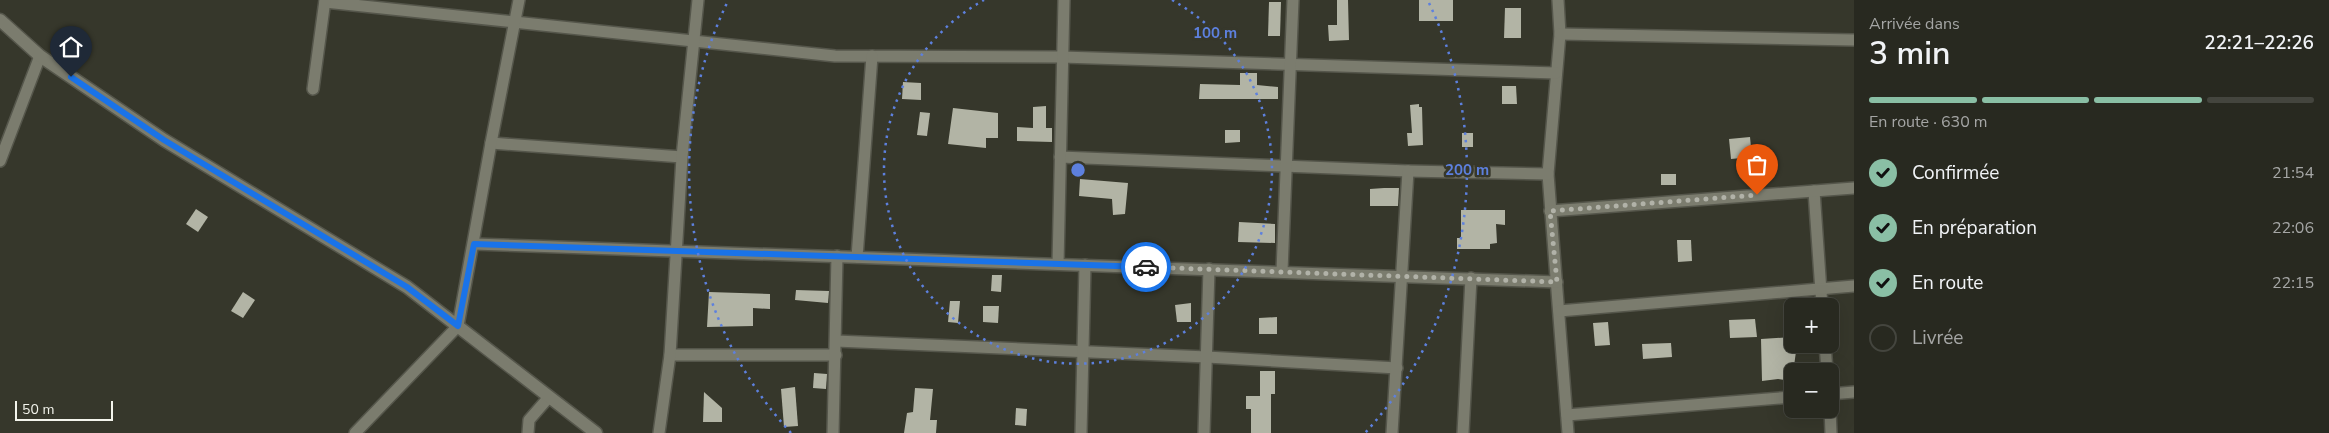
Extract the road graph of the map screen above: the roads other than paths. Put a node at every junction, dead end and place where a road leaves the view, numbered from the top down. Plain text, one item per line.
1 (519, 0) edge
2 (698, 0) edge
3 (1064, 0) edge
4 (1293, 0) edge
5 (1558, 0) edge
6 (325, 1) edge
7 (0, 20) edge
8 (514, 22) junction
9 (1560, 34) junction
10 (1854, 40) edge
11 (694, 42) junction
12 (40, 56) junction
13 (872, 56) junction
14 (1062, 57) junction
15 (1291, 64) junction
16 (1556, 73) junction
17 (313, 89) dead end
18 (490, 143) junction
19 (682, 157) junction
20 (1060, 157) junction
21 (0, 161) edge
22 (1286, 166) junction
23 (1408, 171) junction
24 (1548, 174) junction
25 (1854, 188) edge
26 (1814, 191) junction
27 (1550, 211) junction
28 (474, 244) junction
29 (676, 251) junction
30 (837, 256) junction
31 (857, 257) junction
32 (1058, 264) junction
33 (1085, 265) junction
34 (1209, 269) junction
35 (1282, 271) junction
36 (1403, 275) junction
37 (1471, 278) junction
38 (1557, 282) junction
39 (1854, 286) edge
40 (1821, 289) junction
41 (1822, 298) edge
42 (1559, 311) junction
43 (458, 326) junction
44 (836, 341) junction
45 (1082, 352) junction
46 (670, 355) junction
47 (836, 355) junction
48 (1207, 357) junction
49 (1397, 368) junction
50 (1854, 392) edge
51 (1839, 393) edge
52 (549, 397) junction
53 (1784, 398) edge
54 (1567, 415) junction
55 (1831, 418) edge
56 (355, 433) edge
57 (528, 433) edge
58 (596, 433) edge
59 (659, 433) edge
60 (833, 433) edge
61 (1081, 433) edge
62 (1204, 433) edge
63 (1392, 433) edge
64 (1463, 433) edge
65 (1568, 433) edge
66 (1832, 433) edge

1 - 8 street
2 - 11 street
3 - 14 street
4 - 15 street
5 - 9 street
6 - 8 street
6 - 17 street
7 - 12 street
8 - 11 street
8 - 18 street
9 - 10 street
9 - 16 street
11 - 13 street
11 - 19 street
12 - 21 street
12 - 43 street
13 - 14 street
13 - 31 street
14 - 15 street
14 - 20 street
15 - 16 street
15 - 22 street
16 - 24 street
18 - 19 street
18 - 28 street
19 - 29 street
20 - 22 street
20 - 32 street
22 - 23 street
22 - 35 street
23 - 24 street
23 - 36 street
24 - 27 street
25 - 26 street
26 - 27 street
26 - 40 street
27 - 38 street
28 - 29 street
28 - 43 street
29 - 30 street
29 - 46 street
30 - 31 street
30 - 44 street
31 - 32 street
32 - 33 street
33 - 34 street
33 - 45 street
34 - 35 street
34 - 48 street
35 - 36 street
36 - 37 street
36 - 49 street
37 - 38 street
37 - 64 street
38 - 42 street
39 - 40 street
40 - 41 street
40 - 42 street
42 - 54 street
43 - 52 street
43 - 56 street
44 - 45 street
44 - 47 street
45 - 48 street
45 - 61 street
46 - 47 street
46 - 59 street
47 - 60 street
48 - 49 street
48 - 62 street
49 - 63 street
50 - 51 street
52 - 57 street
52 - 58 street
53 - 54 street
54 - 65 street
55 - 66 street

